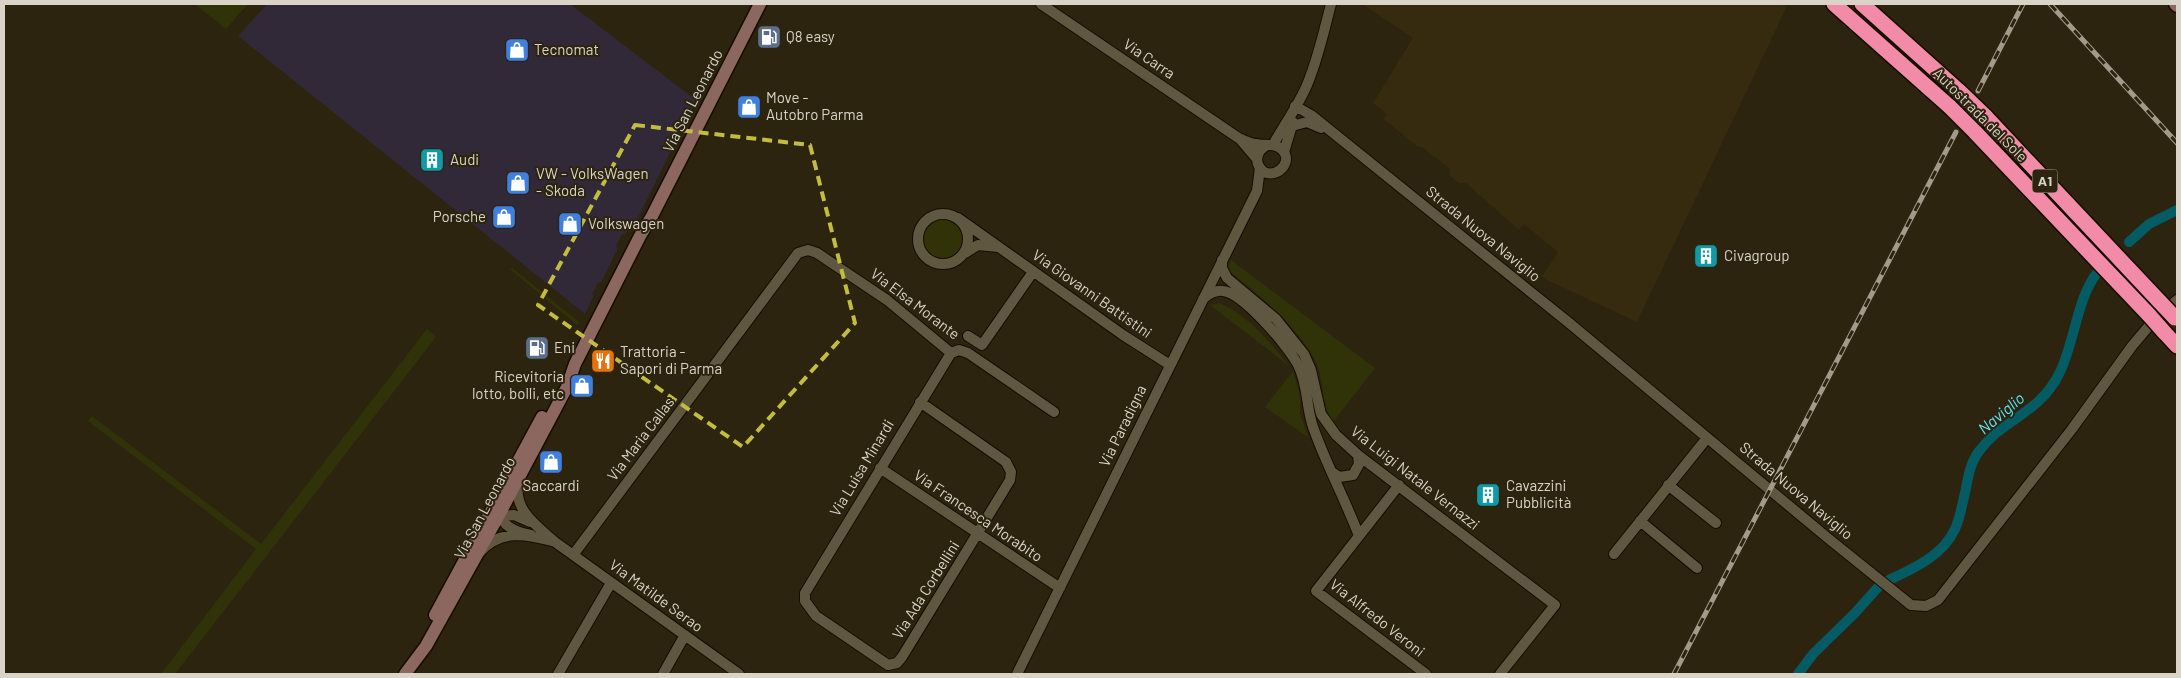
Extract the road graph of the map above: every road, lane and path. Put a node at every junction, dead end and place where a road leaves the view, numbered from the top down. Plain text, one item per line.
1 (752, 4) edge
2 (760, 4) edge
3 (1041, 4) edge
4 (1331, 4) edge
5 (1834, 4) edge
6 (1862, 4) edge
7 (1297, 107) junction
8 (1292, 126) junction
9 (1240, 139) junction
10 (1342, 139) junction
11 (1270, 145) junction
12 (1284, 152) junction
13 (1258, 164) junction
14 (1272, 174) junction
15 (1257, 191) junction
16 (958, 218) junction
17 (638, 239) junction
18 (998, 247) junction
19 (808, 250) joint
20 (963, 254) junction
21 (1222, 260) junction
22 (1033, 272) junction
23 (2177, 300) edge
24 (1201, 302) junction
25 (2176, 319) edge
26 (968, 336) dead end
27 (2177, 346) edge
28 (952, 353) junction
29 (575, 364) junction
30 (1170, 365) junction
31 (920, 402) junction
32 (1054, 412) dead end
33 (1707, 438) junction
34 (527, 443) junction
35 (1358, 455) junction
36 (880, 468) junction
37 (1332, 472) junction
38 (520, 478) junction
39 (1399, 485) junction
40 (1668, 485) junction
41 (500, 515) junction
42 (1640, 521) junction
43 (1716, 523) dead end
44 (533, 530) junction
45 (979, 533) junction
46 (1359, 536) junction
47 (1614, 554) dead end
48 (573, 555) junction
49 (478, 556) junction
50 (464, 561) junction
51 (1697, 568) dead end
52 (612, 582) junction
53 (1060, 588) junction
54 (685, 635) junction
55 (413, 662) junction
56 (897, 663) joint
57 (406, 674) edge
58 (558, 674) edge
59 (663, 674) edge
60 (740, 674) edge
61 (1017, 674) edge
62 (1426, 674) edge
63 (1500, 674) edge

1 - 17 main road, Via San Leonardo
2 - 17 main road, Via San Leonardo
3 - 9 street, Via Carra
4 - 7 street
5 - 27 highway, Autostrada del Sole / A1, bridge
6 - 25 highway, Autostrada del Sole / A1, bridge
7 - 8 street
7 - 10 street, Strada Nuova Naviglio
7 - 11 street
8 - 10 street, Strada Nuova Naviglio
8 - 12 street
9 - 11 street, Via Carra
9 - 13 street, Via Carra
10 - 33 street, Strada Nuova Naviglio
11 - 12 street
11 - 13 street
12 - 14 street
13 - 14 street
13 - 15 street
14 - 15 street
15 - 21 street, Via Paradigna
16 - 18 street, Via Giovanni Battistini
16 - 20 street
16 - 20 street
17 - 29 main road, Via San Leonardo
18 - 20 street
18 - 22 street, Via Giovanni Battistini
19 - 28 street, Via Elsa Morante
19 - 48 street, Via Maria Callas
21 - 24 street, Via Paradigna
21 - 35 street, Via Luigi Natale Vernazzi
22 - 26 street
22 - 30 street, Via Giovanni Battistini
23 - 33 street, Strada Nuova Naviglio
24 - 30 street, Via Paradigna
24 - 37 street
28 - 31 street, Via Luisa Minardi
28 - 32 street, Via Elsa Morante
29 - 34 main road, Via San Leonardo
29 - 38 main road, Via San Leonardo
30 - 53 street, Via Paradigna
31 - 36 street, Via Luisa Minardi
31 - 45 street, Via Ada Corbellini
33 - 40 street
34 - 41 street
34 - 50 main road, Via San Leonardo
35 - 37 street
35 - 39 street, Via Luigi Natale Vernazzi
36 - 45 street, Via Francesca Morabito
36 - 56 street, Via Luisa Minardi
37 - 46 street
38 - 41 main road, Via San Leonardo
38 - 44 street, Via Matilde Serao
39 - 46 street, Via Alfredo Veroni
39 - 63 street, Via Luigi Natale Vernazzi
40 - 42 street
40 - 43 street
41 - 44 street, Via Matilde Serao
41 - 49 main road, Via San Leonardo
41 - 50 street
42 - 47 street
42 - 51 street
44 - 48 street, Via Matilde Serao
44 - 49 street
45 - 53 street, Via Francesca Morabito
45 - 56 street, Via Ada Corbellini
46 - 62 street, Via Alfredo Veroni
48 - 52 street, Via Matilde Serao
49 - 55 main road, Via San Leonardo
50 - 55 main road, Via San Leonardo
52 - 54 street, Via Matilde Serao
52 - 58 street
53 - 61 street, Via Paradigna
54 - 59 street
54 - 60 street, Via Matilde Serao
55 - 57 main road, Via San Leonardo

